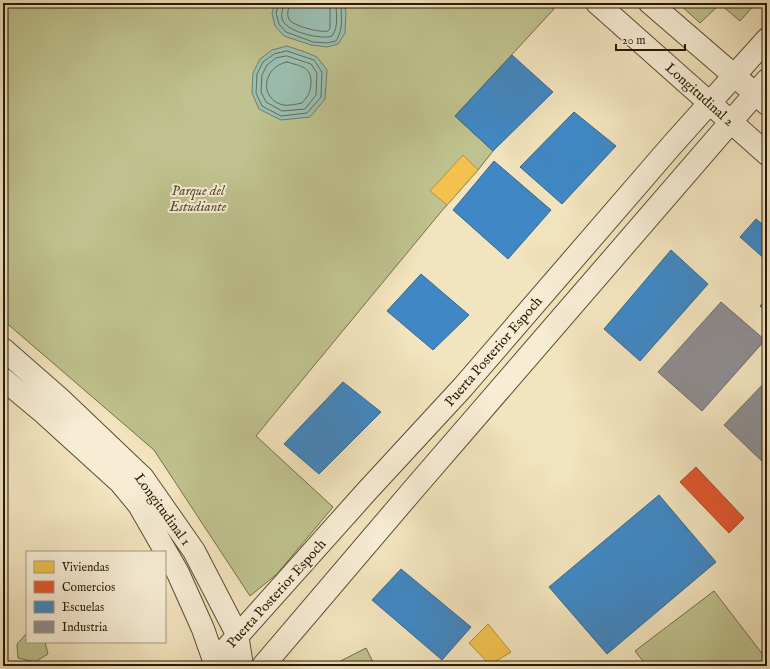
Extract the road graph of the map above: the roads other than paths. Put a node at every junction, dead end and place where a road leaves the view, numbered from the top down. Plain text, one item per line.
1 (597, 3) edge
2 (650, 3) edge
3 (767, 39) edge
4 (735, 76) junction
5 (763, 92) edge
6 (710, 103) junction
7 (730, 122) junction
8 (767, 154) edge
9 (3, 349) edge
10 (3, 379) edge
11 (165, 551) edge
12 (166, 552) edge
13 (237, 636) junction
14 (216, 663) edge
15 (242, 666) edge
16 (263, 666) edge

1 - 6 street, Longitudinal 2
2 - 4 street
3 - 4 street, Puerta Posterior Espoch
4 - 5 street
4 - 6 street, Puerta Posterior Espoch
5 - 7 street, Puerta Posterior Espoch
6 - 7 street, Longitudinal 2
6 - 13 street, Puerta Posterior Espoch
7 - 8 street, Longitudinal 2
7 - 16 street, Puerta Posterior Espoch
9 - 13 street, Longitudinal 1
10 - 11 street, Longitudinal 1
12 - 14 street, Longitudinal 1
13 - 14 street, Puerta Posterior Espoch
13 - 15 street, Longitudinal 1

